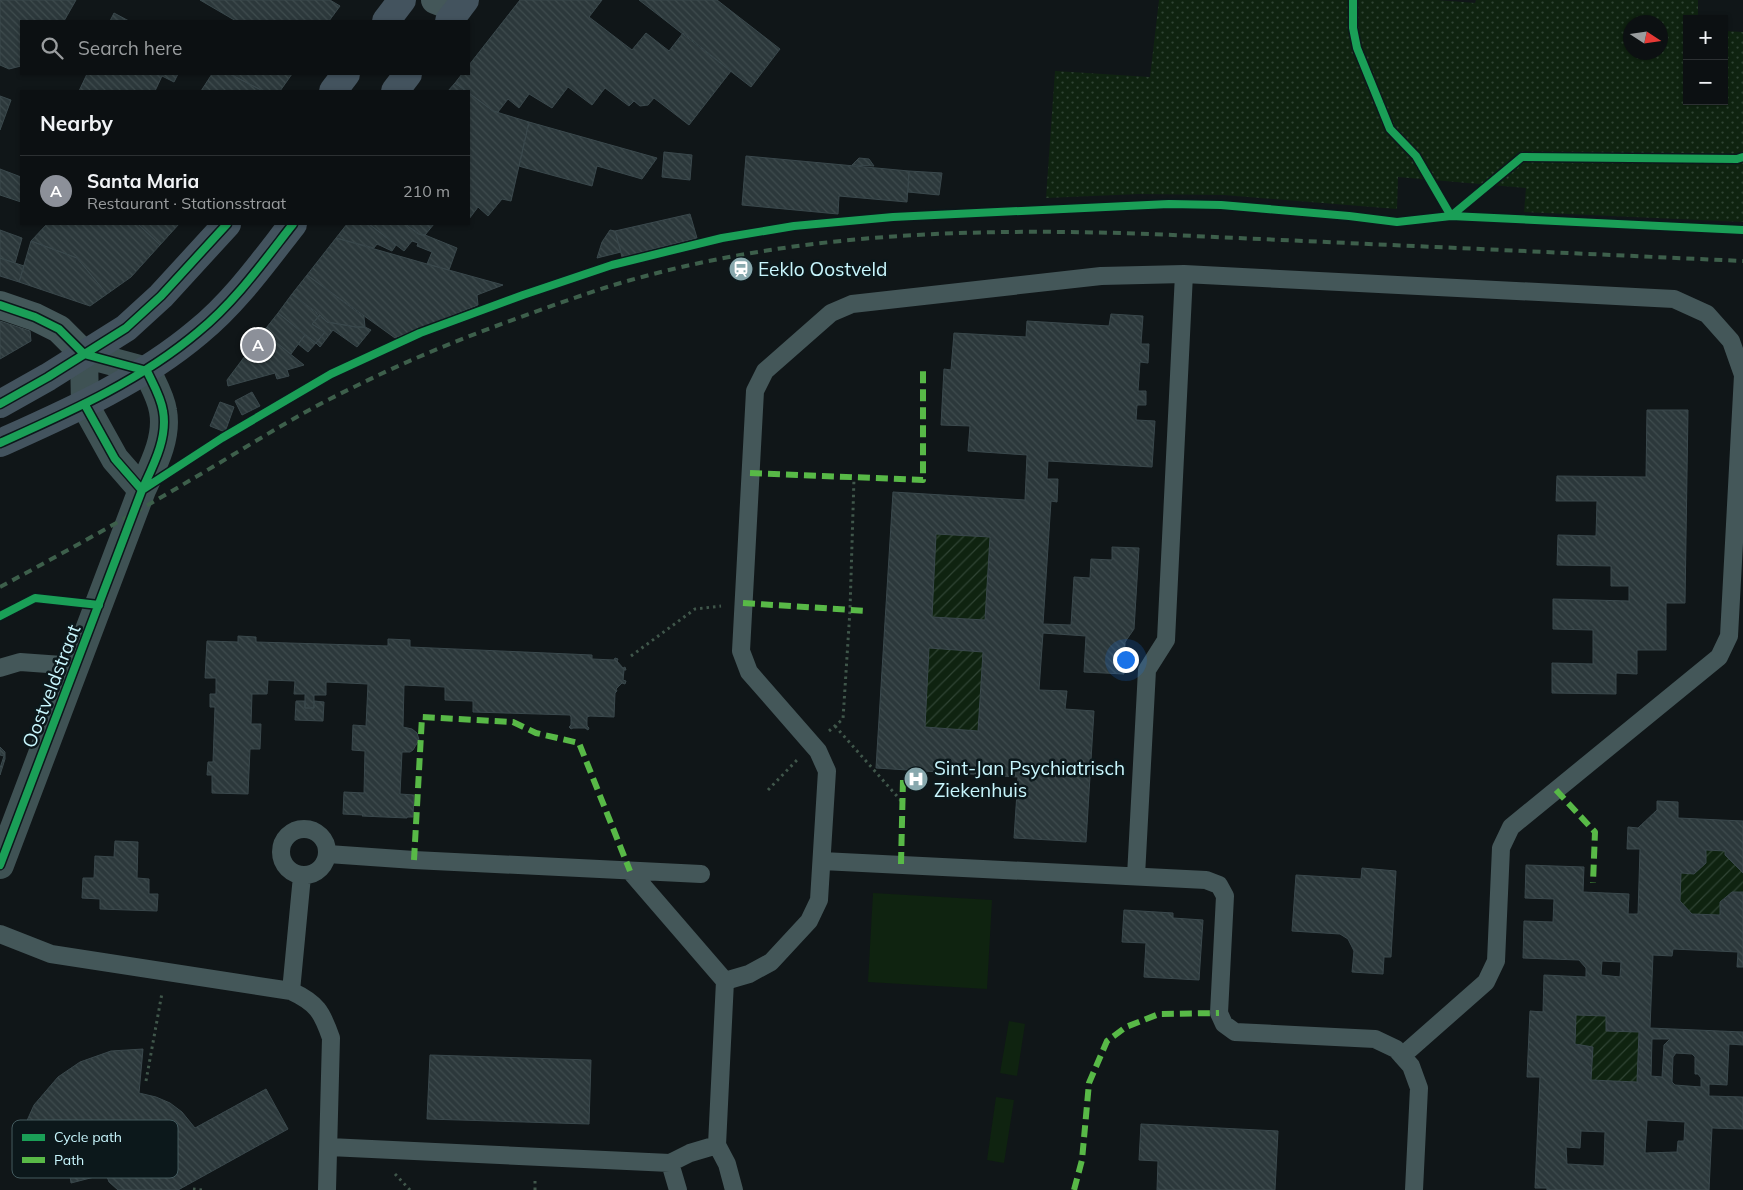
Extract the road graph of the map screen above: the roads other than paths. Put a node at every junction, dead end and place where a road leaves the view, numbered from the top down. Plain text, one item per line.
1 (402, 0) edge
2 (387, 20) edge
3 (345, 75) edge
4 (407, 75) edge
5 (334, 90) edge
6 (396, 90) edge
7 (225, 225) edge
8 (292, 225) edge
9 (1184, 274) junction
10 (0, 306) edge
11 (84, 354) junction
12 (147, 371) junction
13 (0, 404) edge
14 (85, 404) junction
15 (0, 443) edge
16 (142, 490) junction
17 (1739, 531) edge
18 (76, 666) junction
19 (0, 668) edge
20 (328, 854) junction
21 (822, 860) junction
22 (0, 865) edge
23 (630, 871) junction
24 (701, 874) dead end
25 (302, 876) junction
26 (1136, 876) junction
27 (0, 934) edge
28 (725, 981) junction
29 (291, 991) junction
30 (1402, 1056) junction
31 (717, 1145) junction
32 (328, 1147) junction
33 (670, 1163) junction
34 (327, 1190) edge
35 (678, 1190) edge
36 (734, 1190) edge
37 (1414, 1190) edge

1 - 2 main road
3 - 5 main road
4 - 6 main road
7 - 11 main road
8 - 12 main road
9 - 17 lane
9 - 21 lane
9 - 26 lane
10 - 11 street
11 - 12 street
11 - 13 main road
11 - 14 street
12 - 14 main road
12 - 16 street, Oostveldstraat
14 - 15 main road
14 - 16 street
16 - 18 street, Oostveldstraat
17 - 30 lane
18 - 19 lane
18 - 22 street, Oostveldstraat
20 - 23 lane
20 - 25 lane
20 - 25 lane
21 - 26 lane
21 - 28 lane
23 - 24 lane
23 - 28 lane
25 - 29 lane
26 - 30 lane
27 - 29 lane
28 - 31 lane
29 - 32 lane
30 - 37 lane
31 - 33 lane
31 - 36 lane
32 - 33 lane
32 - 34 lane
33 - 35 lane

